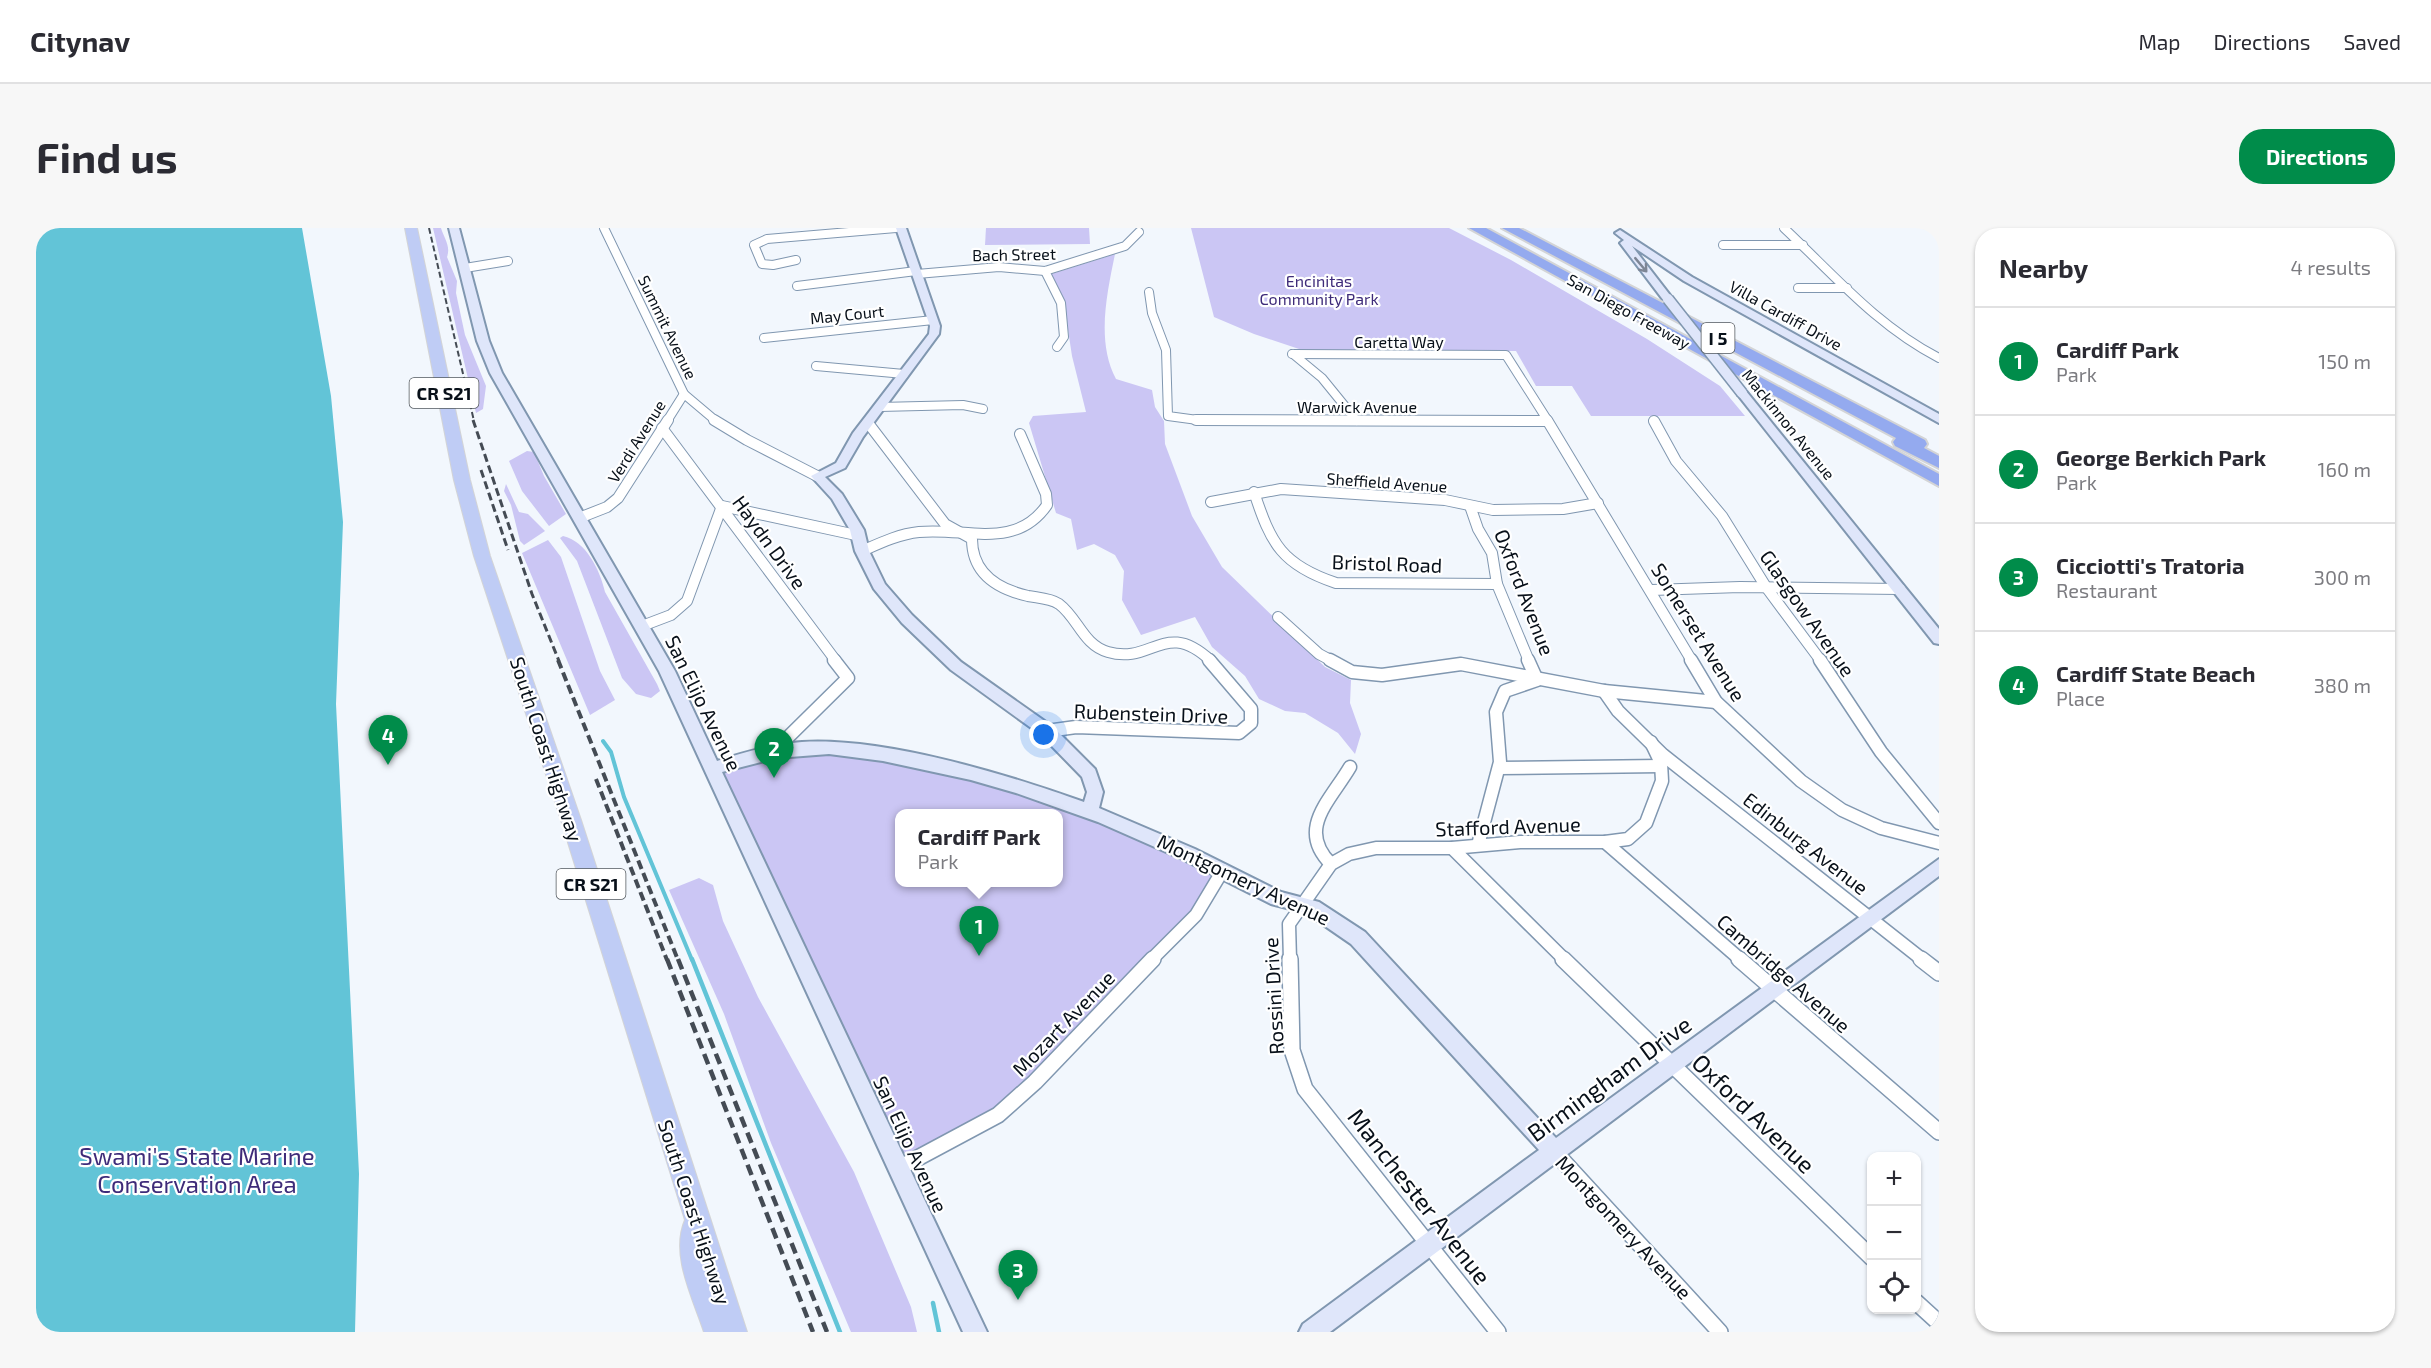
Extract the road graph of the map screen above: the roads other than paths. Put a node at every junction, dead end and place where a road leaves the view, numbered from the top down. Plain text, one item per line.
1 (411, 228) edge
2 (454, 228) edge
3 (604, 228) edge
4 (896, 228) edge
5 (901, 228) edge
6 (1476, 228) edge
7 (1483, 228) edge
8 (1498, 228) edge
9 (1509, 228) edge
10 (1785, 228) edge
11 (1618, 231) edge
12 (1139, 232) dead end
13 (1803, 244) junction
14 (1723, 245) dead end
15 (796, 260) dead end
16 (508, 261) dead end
17 (465, 268) junction
18 (1045, 271) junction
19 (916, 272) junction
20 (797, 286) dead end
21 (1674, 288) junction
22 (1798, 288) dead end
23 (1847, 288) junction
24 (1149, 292) dead end
25 (933, 320) junction
26 (764, 338) dead end
27 (1057, 347) dead end
28 (1506, 355) joint
29 (1939, 358) edge
30 (816, 366) dead end
31 (904, 374) junction
32 (684, 394) junction
33 (879, 407) junction
34 (983, 409) dead end
35 (1814, 413) junction
36 (1935, 413) edge
37 (1357, 421) junction
38 (1546, 421) junction
39 (1654, 421) dead end
40 (868, 423) junction
41 (662, 428) junction
42 (1020, 434) dead end
43 (1935, 452) edge
44 (1939, 463) edge
45 (1939, 472) edge
46 (817, 476) junction
47 (1939, 481) edge
48 (1254, 492) junction
49 (1939, 494) edge
50 (1211, 502) dead end
51 (1598, 503) junction
52 (722, 506) junction
53 (1470, 506) junction
54 (579, 518) junction
55 (954, 532) junction
56 (856, 535) junction
57 (862, 551) junction
58 (1497, 584) junction
59 (1766, 587) junction
60 (1900, 589) junction
61 (1652, 590) junction
62 (1278, 617) dead end
63 (642, 626) junction
64 (1939, 639) edge
65 (1537, 680) junction
66 (1604, 691) junction
67 (1716, 702) junction
68 (1047, 731) junction
69 (1651, 742) junction
70 (774, 751) junction
71 (1661, 766) junction
72 (1350, 767) dead end
73 (714, 768) junction
74 (1499, 768) junction
75 (1090, 810) junction
76 (1939, 823) edge
77 (1605, 842) junction
78 (1939, 843) edge
79 (1478, 845) junction
80 (1452, 848) junction
81 (1331, 864) junction
82 (1939, 866) edge
83 (1223, 870) junction
84 (1303, 903) junction
85 (1868, 917) junction
86 (1939, 973) edge
87 (1773, 989) junction
88 (1670, 1065) junction
89 (1305, 1089) joint
90 (1939, 1132) edge
91 (1553, 1150) junction
92 (899, 1168) junction
93 (694, 1212) junction
94 (1428, 1245) junction
95 (1867, 1253) edge
96 (1921, 1306) edge
97 (1939, 1323) edge
98 (718, 1332) edge
99 (733, 1332) edge
100 (975, 1332) edge
101 (1311, 1332) edge
102 (1498, 1332) edge
103 (1720, 1332) edge

1 - 93 main road, South Coast Highway / CR S21
2 - 17 street, San Elijo Avenue
3 - 32 street, Summit Avenue
4 - 15 street
5 - 19 street
6 - 35 highway, San Diego Freeway / I 5
7 - 45 highway
8 - 44 highway
9 - 43 highway, San Diego Freeway / I 5
10 - 13 street
11 - 21 street, Villa Cardiff Drive
11 -> 21 street, Mackinnon Avenue
12 - 18 street, Bach Street
13 - 14 street
13 - 23 street
16 - 17 street
17 - 54 street, San Elijo Avenue
18 - 19 street, Bach Street
18 - 27 street
19 - 20 street, Bach Street
19 - 25 street
21 - 36 street, Villa Cardiff Drive
21 - 60 street, Mackinnon Avenue, bridge
22 - 23 street
23 - 29 street
24 - 37 street, Warwick Avenue
25 - 26 street, May Court
25 - 31 street
28 - 37 street, Caretta Way
28 - 38 street, Somerset Avenue
30 - 31 street
31 - 33 street
32 - 41 street, Verdi Avenue
32 - 46 street, Summit Avenue
33 - 34 street
33 - 40 street
35 - 47 highway, San Diego Freeway / I 5
35 - 49 highway
37 - 38 street, Warwick Avenue
38 - 51 street, Somerset Avenue
39 - 59 street, Glasgow Avenue
40 - 46 street
40 - 55 street, Rubenstein Drive
41 - 52 street, Haydn Drive
41 - 54 street, Verdi Avenue
42 - 55 street
46 - 56 street
48 - 50 street, Sheffield Avenue
48 - 53 street, Sheffield Avenue
48 - 58 street, Bristol Road
51 - 53 street, Sheffield Avenue
51 - 61 street, Somerset Avenue
52 - 56 street
52 - 63 street
52 - 70 street, Haydn Drive
53 - 58 street, Oxford Avenue
54 - 63 street, San Elijo Avenue
55 - 57 street
55 - 68 street, Rubenstein Drive
56 - 57 street
57 - 68 street
58 - 65 street, Oxford Avenue
59 - 60 street
59 - 61 street
59 - 76 street, Glasgow Avenue
60 - 64 street, Mackinnon Avenue
61 - 67 street, Somerset Avenue
62 - 65 street
63 - 73 street, San Elijo Avenue
65 - 66 street
65 - 74 street, Oxford Avenue
66 - 67 street
66 - 69 street
67 - 78 street, Somerset Avenue
68 - 75 street
69 - 71 street
69 - 85 street, Edinburg Avenue
70 - 73 street, Montgomery Avenue
70 - 75 street, Montgomery Avenue
71 - 74 street
71 - 77 street, Stafford Avenue
72 - 81 street
73 - 92 street, San Elijo Avenue
74 - 79 street, Oxford Avenue
75 - 83 street, Montgomery Avenue
77 - 79 street, Stafford Avenue
77 - 87 street, Cambridge Avenue
79 - 80 street, Stafford Avenue
80 - 81 street, Stafford Avenue
80 - 88 street, Oxford Avenue
81 - 84 street
82 - 85 street, Birmingham Drive
83 - 84 street, Montgomery Avenue
83 - 92 street, Mozart Avenue
84 - 89 street, Rossini Drive
84 - 91 street, Montgomery Avenue
85 - 86 street, Edinburg Avenue
85 - 87 street, Birmingham Drive
87 - 88 street, Birmingham Drive
87 - 90 street, Cambridge Avenue
88 - 91 street, Birmingham Drive
88 - 95 street, Oxford Avenue
89 - 94 street, Manchester Avenue
91 - 94 street, Birmingham Drive
91 - 103 street, Montgomery Avenue
92 - 100 street, San Elijo Avenue
93 - 98 main road
93 - 99 main road, South Coast Highway / CR S21
94 - 101 street, Birmingham Drive
94 - 102 street, Manchester Avenue
96 - 97 street

